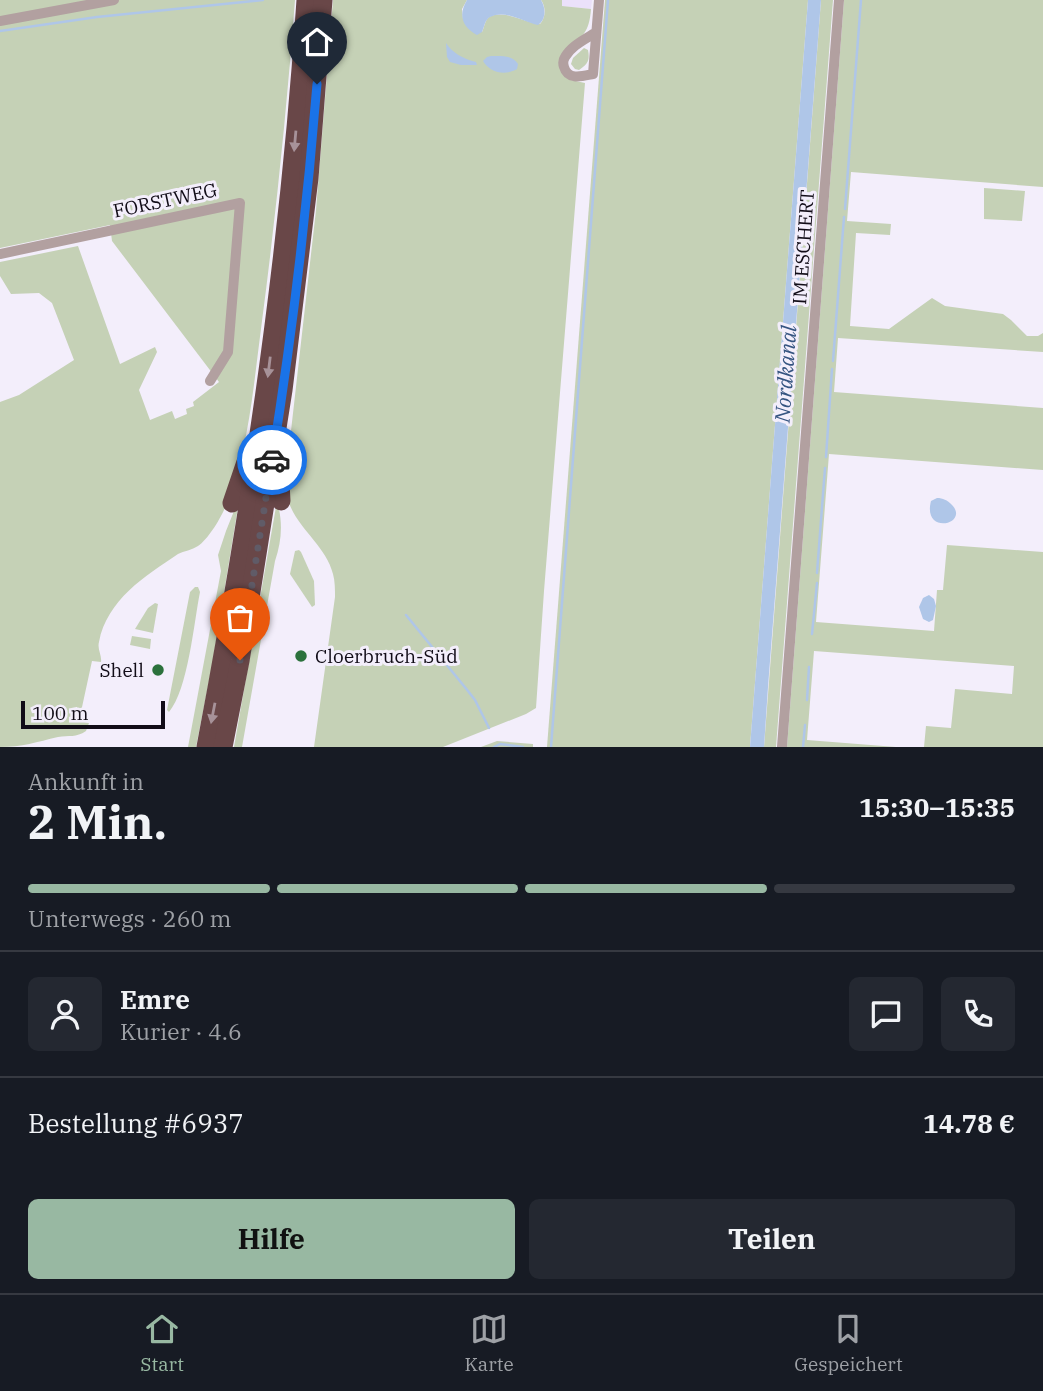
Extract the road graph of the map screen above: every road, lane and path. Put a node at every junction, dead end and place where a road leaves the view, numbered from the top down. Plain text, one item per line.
1 (114, 0) edge
2 (306, 0) edge
3 (323, 0) edge
4 (599, 0) edge
5 (839, 0) edge
6 (0, 21) edge
7 (596, 32) junction
8 (0, 254) edge
9 (210, 381) dead end
10 (283, 390) junction
11 (265, 400) junction
12 (281, 501) dead end
13 (232, 503) dead end
14 (206, 747) edge
15 (223, 747) edge
16 (782, 747) edge

1 - 6 street
2 -> 11 highway
3 - 10 highway
4 - 7 street
5 - 16 street, IM ESCHERT
7 - 7 street
8 - 9 street, FORSTWEG
10 - 12 highway
10 - 15 highway
11 - 13 highway
11 -> 14 highway

